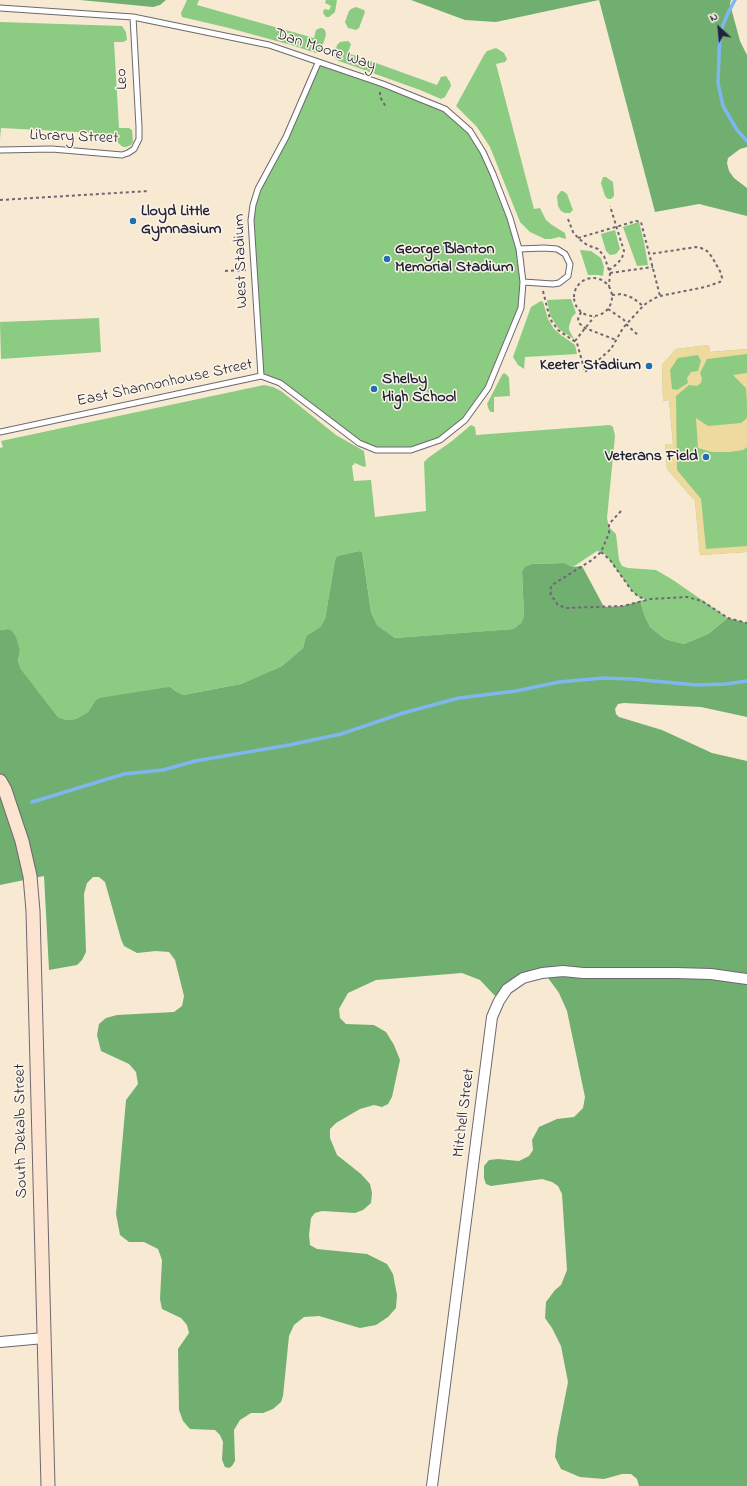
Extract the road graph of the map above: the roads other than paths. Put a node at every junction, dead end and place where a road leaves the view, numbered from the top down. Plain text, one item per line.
1 (0, 8) edge
2 (133, 17) junction
3 (318, 63) junction
4 (139, 139) joint
5 (0, 150) edge
6 (519, 250) junction
7 (523, 282) junction
8 (261, 376) junction
9 (0, 432) edge
10 (0, 781) edge
11 (747, 979) edge
12 (44, 1338) junction
13 (0, 1342) edge
14 (48, 1486) edge
15 (432, 1486) edge

1 - 2 lane, Dan Moore Way
2 - 3 lane, Dan Moore Way
2 - 4 lane, Leo
3 - 6 lane, Dan Moore Way
3 - 8 lane, West Stadium
4 - 5 lane, Library Street
6 - 7 lane, Dan Moore Way
6 - 7 lane
7 - 8 lane, East Shannonhouse Street
8 - 9 lane, East Shannonhouse Street
10 - 12 main road, South Dekalb Street
11 - 15 street, Mitchell Street
12 - 13 street
12 - 14 main road, South Dekalb Street

